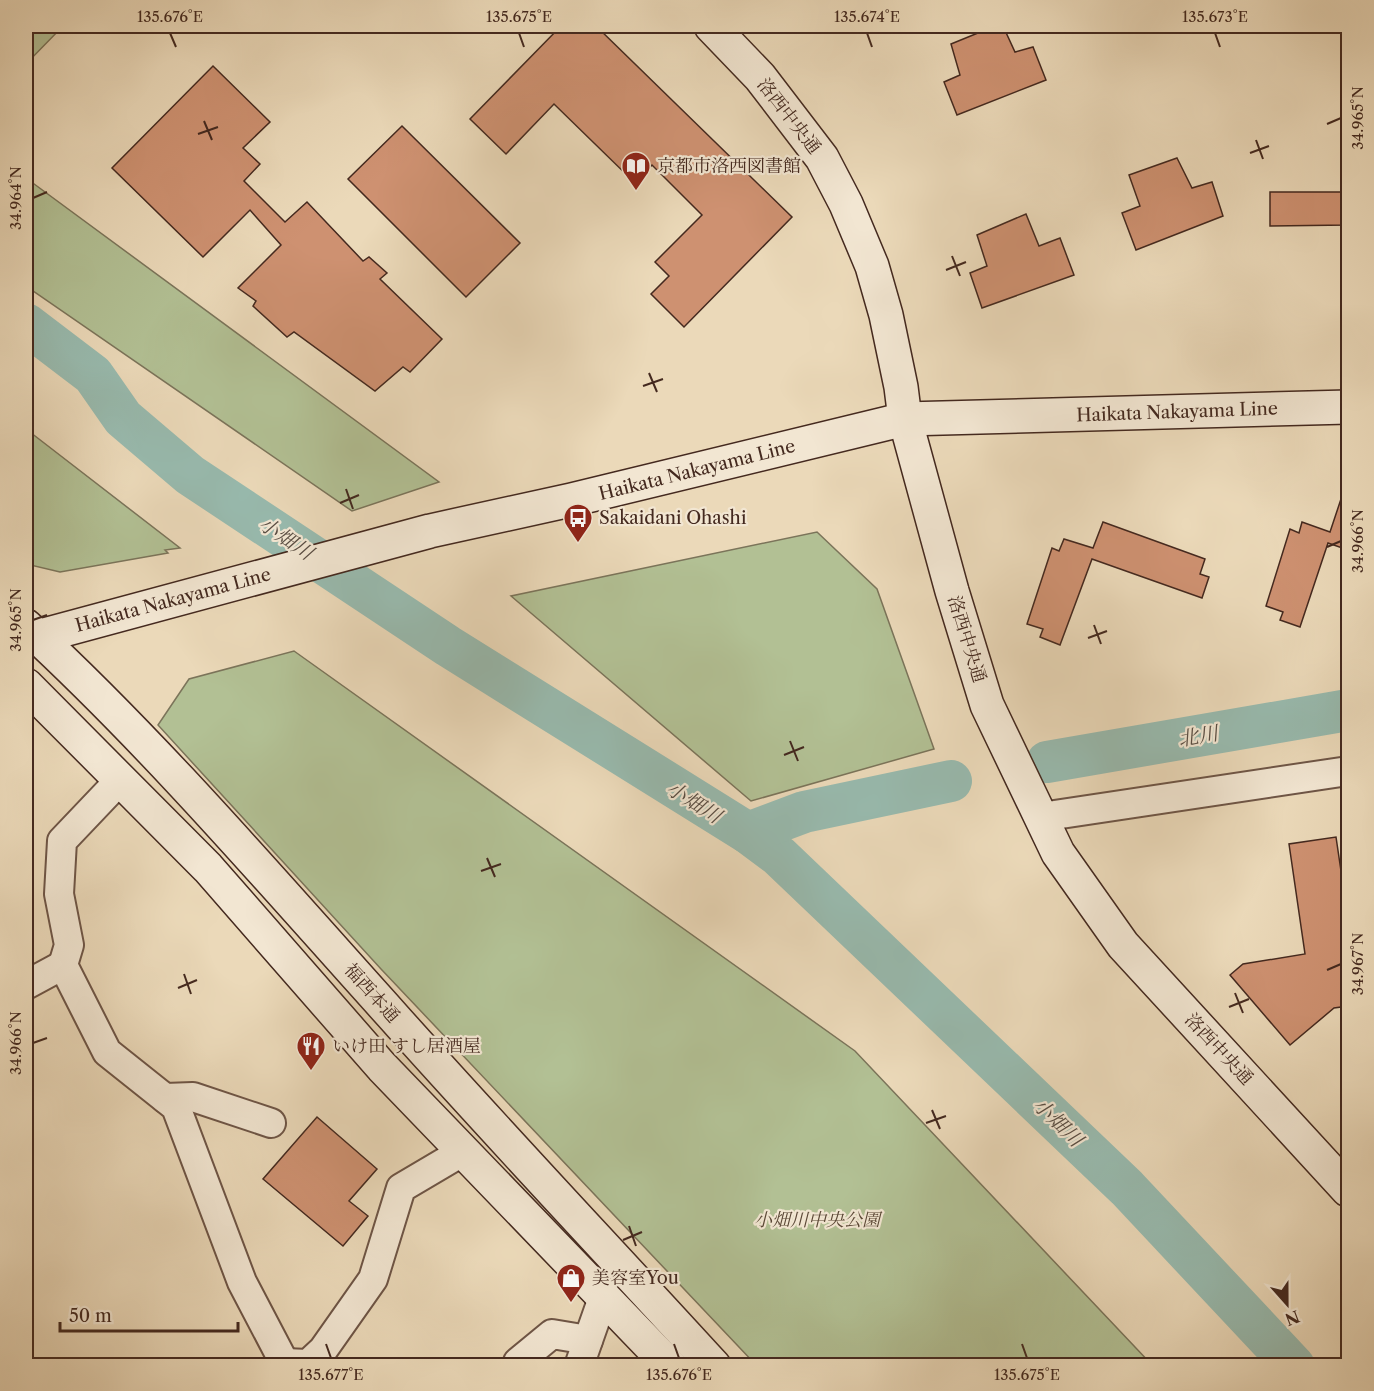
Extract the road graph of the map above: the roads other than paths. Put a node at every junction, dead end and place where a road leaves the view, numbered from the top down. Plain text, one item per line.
1 (711, 26) edge
2 (1348, 407) edge
3 (905, 419) junction
4 (29, 634) edge
5 (26, 685) edge
6 (1348, 771) edge
7 (120, 780) junction
8 (1041, 817) junction
9 (63, 965) junction
10 (26, 985) edge
11 (165, 1098) junction
12 (271, 1123) dead end
13 (462, 1152) junction
14 (1348, 1190) edge
15 (604, 1294) junction
16 (583, 1352) edge
17 (518, 1362) dead end
18 (285, 1364) edge
19 (670, 1365) edge
20 (714, 1365) edge

1 - 3 main road, 洛西中央通
2 - 3 main road, Haikata Nakayama Line
3 - 4 main road, Haikata Nakayama Line
3 - 8 main road, 洛西中央通
4 - 20 main road, 福西本通
5 - 7 main road
6 - 8 street
7 - 9 street
7 - 13 main road
8 - 14 main road, 洛西中央通
9 - 10 street
9 - 11 street
11 - 12 street
11 - 18 street
13 - 15 main road
13 - 18 street
15 - 16 street
15 - 19 main road
16 - 17 street

